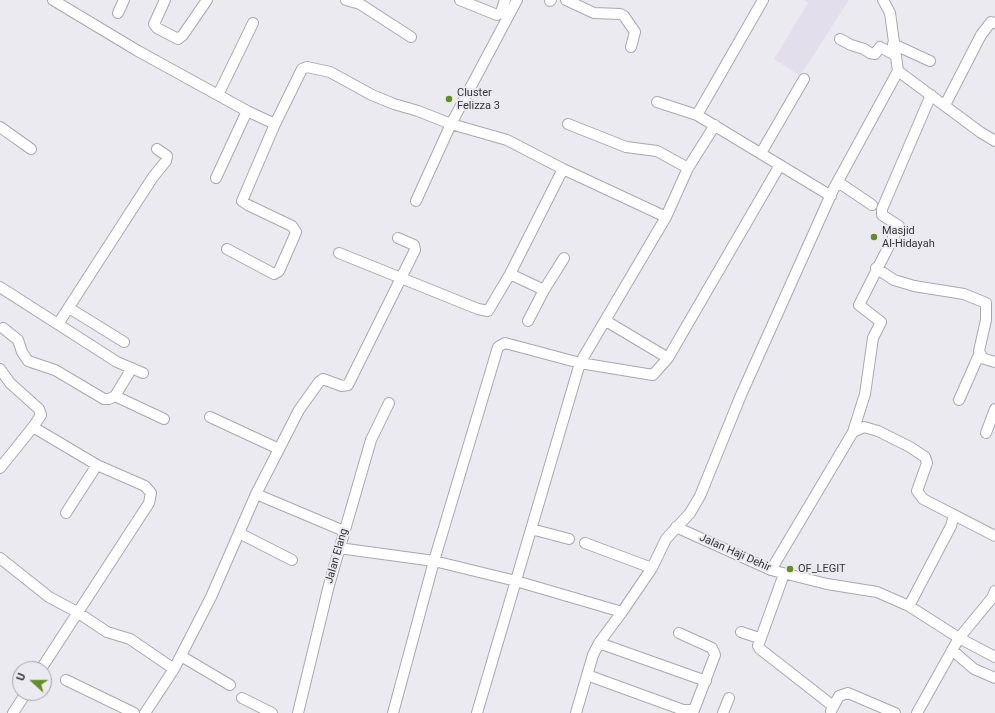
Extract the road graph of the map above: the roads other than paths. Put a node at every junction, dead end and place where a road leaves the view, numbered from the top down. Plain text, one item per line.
1 (53, 0) edge
2 (124, 0) edge
3 (166, 0) edge
4 (208, 0) edge
5 (346, 0) edge
6 (460, 0) edge
7 (505, 0) edge
8 (517, 0) edge
9 (566, 0) edge
10 (763, 0) edge
11 (883, 0) edge
12 (118, 13) dead end
13 (253, 23) dead end
14 (995, 23) edge
15 (411, 37) dead end
16 (840, 39) dead end
17 (893, 44) junction
18 (631, 47) dead end
19 (895, 55) junction
20 (930, 61) dead end
21 (898, 71) junction
22 (804, 78) dead end
23 (218, 95) junction
24 (931, 95) junction
25 (657, 102) dead end
26 (945, 105) junction
27 (247, 111) junction
28 (697, 115) junction
29 (275, 124) junction
30 (450, 124) junction
31 (568, 124) dead end
32 (715, 125) junction
33 (0, 127) edge
34 (995, 141) edge
35 (31, 149) dead end
36 (157, 149) dead end
37 (761, 153) junction
38 (780, 165) junction
39 (688, 168) junction
40 (563, 169) junction
41 (216, 178) dead end
42 (838, 182) junction
43 (831, 196) junction
44 (416, 201) dead end
45 (872, 205) dead end
46 (666, 217) junction
47 (398, 238) dead end
48 (227, 248) dead end
49 (339, 253) dead end
50 (564, 258) dead end
51 (876, 268) junction
52 (510, 274) junction
53 (401, 277) junction
54 (0, 287) edge
55 (544, 290) junction
56 (69, 308) junction
57 (528, 321) dead end
58 (606, 321) junction
59 (58, 324) junction
60 (3, 328) dead end
61 (124, 342) dead end
62 (982, 357) junction
63 (668, 358) junction
64 (995, 362) edge
65 (580, 364) junction
66 (132, 368) junction
67 (0, 369) edge
68 (143, 373) dead end
69 (115, 396) junction
70 (959, 400) dead end
71 (389, 403) dead end
72 (995, 412) edge
73 (210, 417) dead end
74 (164, 419) dead end
75 (34, 427) junction
76 (853, 432) junction
77 (986, 433) dead end
78 (278, 449) junction
79 (98, 465) junction
80 (0, 468) edge
81 (256, 494) junction
82 (66, 513) dead end
83 (954, 515) junction
84 (676, 527) junction
85 (531, 529) junction
86 (344, 531) junction
87 (239, 533) junction
88 (995, 536) edge
89 (569, 539) dead end
90 (585, 543) dead end
91 (340, 548) junction
92 (0, 558) edge
93 (292, 560) dead end
94 (434, 562) junction
95 (652, 568) junction
96 (771, 570) junction
97 (784, 574) junction
98 (516, 581) junction
99 (995, 591) edge
100 (909, 606) junction
101 (77, 612) junction
102 (622, 612) junction
103 (741, 632) dead end
104 (679, 633) dead end
105 (759, 638) junction
106 (959, 638) junction
107 (599, 643) junction
108 (952, 650) junction
109 (181, 656) junction
110 (995, 657) edge
111 (46, 661) edge
112 (174, 669) junction
113 (588, 675) junction
114 (995, 678) edge
115 (66, 680) dead end
116 (706, 681) junction
117 (230, 684) dead end
118 (242, 698) dead end
119 (729, 698) dead end
120 (21, 701) edge
121 (832, 710) edge
122 (14, 713) edge
123 (134, 713) edge
124 (145, 713) edge
125 (272, 713) edge
126 (298, 713) edge
127 (393, 713) edge
128 (477, 713) edge
129 (576, 713) edge
130 (723, 713) edge
131 (895, 713) edge
132 (917, 713) edge

1 - 23 street
2 - 12 street
3 - 4 street
5 - 15 street
6 - 7 street
8 - 30 street
9 - 18 street
10 - 28 street
11 - 17 street
13 - 23 street
14 - 26 street
16 - 19 street
17 - 19 street
17 - 20 street
19 - 21 street
21 - 24 street
21 - 42 street
22 - 37 street
23 - 27 street
24 - 26 street
24 - 51 street
25 - 28 street
26 - 34 street
27 - 29 street
27 - 41 street
28 - 32 street
29 - 30 street
29 - 48 street
30 - 40 street
30 - 44 street
31 - 39 street
32 - 37 street
32 - 39 street
33 - 35 street
36 - 56 street
37 - 38 street
38 - 43 street
38 - 63 street
39 - 46 street
40 - 46 street
40 - 52 street
42 - 43 street
42 - 45 street
43 - 84 street
46 - 58 street
47 - 53 street
49 - 53 street
50 - 55 street
51 - 62 street
51 - 76 street
52 - 53 street
52 - 55 street
53 - 78 street
54 - 59 street
55 - 57 street
56 - 59 street
56 - 61 street
58 - 63 street
58 - 65 street
59 - 66 street
60 - 69 street
62 - 64 street
62 - 70 street
63 - 65 street
65 - 85 street
65 - 94 street
66 - 68 street
66 - 69 street
67 - 75 street
69 - 74 street
71 - 86 street, Jalan Elang
72 - 77 street
73 - 78 street
75 - 79 street
75 - 80 street
76 - 83 street
76 - 96 street
78 - 81 street
79 - 82 street
79 - 101 street
81 - 86 street
81 - 87 street
83 - 88 street
83 - 100 street
84 - 95 street
84 - 96 street, Jalan Haji Dehir
85 - 89 street
85 - 98 street
86 - 91 street, Jalan Elang
87 - 93 street
87 - 109 street
90 - 95 street
91 - 94 street
91 - 126 street, Jalan Elang
92 - 101 street
94 - 98 street
94 - 127 street
95 - 102 street
96 - 97 street, Jalan Haji Dehir
97 - 100 street, Jalan Haji Dehir
97 - 105 street
98 - 102 street
98 - 128 street
99 - 106 street
100 - 106 street, Jalan Haji Dehir
101 - 111 street
101 - 112 street
102 - 107 street
103 - 105 street
104 - 116 street
105 - 121 street
106 - 108 street
106 - 110 street, Jalan Haji Dehir
107 - 113 street
107 - 116 street
108 - 114 street
108 - 132 street
109 - 112 street
109 - 117 street
112 - 124 street
113 - 116 street
113 - 129 street
115 - 123 street
118 - 125 street
119 - 130 street
120 - 122 street
121 - 131 street

